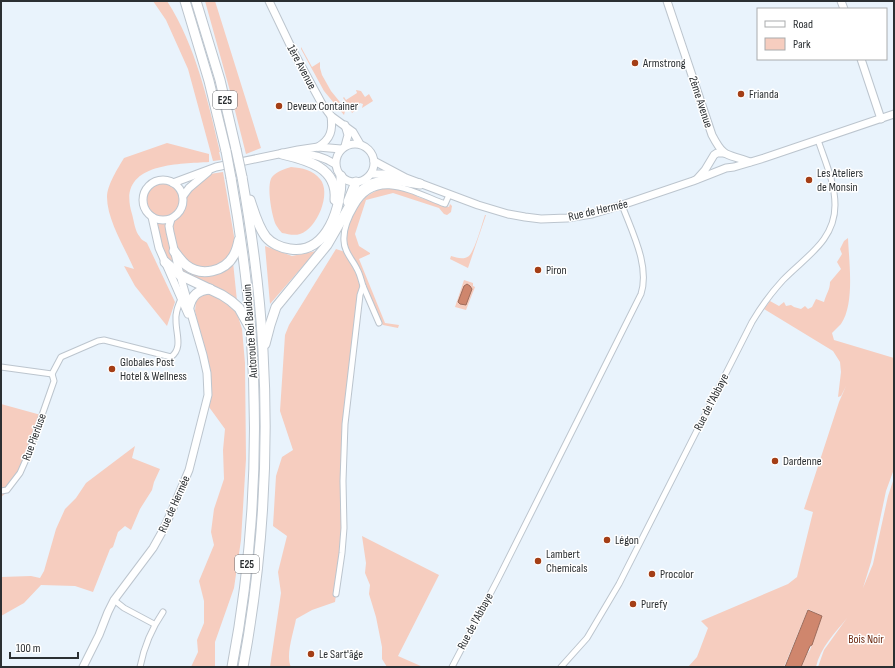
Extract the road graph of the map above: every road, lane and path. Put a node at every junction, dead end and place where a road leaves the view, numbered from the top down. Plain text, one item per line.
1 (185, 1) edge
2 (196, 1) edge
3 (269, 1) edge
4 (667, 1) edge
5 (861, 60) edge
6 (894, 114) edge
7 (331, 116) junction
8 (881, 118) junction
9 (345, 125) junction
10 (712, 135) junction
11 (818, 140) junction
12 (360, 144) junction
13 (318, 147) junction
14 (343, 147) junction
15 (282, 154) junction
16 (725, 154) junction
17 (713, 158) junction
18 (374, 161) junction
19 (750, 162) junction
20 (335, 164) junction
21 (212, 168) junction
22 (723, 169) junction
23 (371, 174) junction
24 (341, 176) junction
25 (242, 177) junction
26 (406, 178) junction
27 (697, 179) junction
28 (356, 182) junction
29 (173, 183) junction
30 (420, 184) junction
31 (449, 195) junction
32 (183, 196) junction
33 (622, 205) junction
34 (152, 217) junction
35 (171, 219) junction
36 (335, 223) junction
37 (240, 235) junction
38 (174, 251) junction
39 (165, 262) junction
40 (180, 275) junction
41 (363, 286) junction
42 (210, 289) junction
43 (180, 299) junction
44 (188, 309) junction
45 (176, 316) junction
46 (379, 323) dead end
47 (251, 331) junction
48 (263, 351) junction
49 (1, 367) edge
50 (52, 374) junction
51 (1, 491) edge
52 (336, 594) dead end
53 (114, 600) junction
54 (163, 612) dead end
55 (154, 624) junction
56 (83, 667) edge
57 (140, 667) edge
58 (232, 667) edge
59 (243, 667) edge
60 (452, 667) edge
61 (562, 667) edge

1 - 37 highway, Autoroute Roi Baudouin / E25, bridge
2 - 25 highway, Autoroute Roi Baudouin / E25, bridge
3 - 7 street, 1ère Avenue
4 - 10 street, 2ème Avenue
5 - 8 street
6 - 8 street, Rue de Hermée
7 - 9 street, 1ère Avenue
7 - 13 street
8 - 11 street, Rue de Hermée
9 - 12 street, 1ère Avenue
9 - 14 street
10 - 16 street, 2ème Avenue
10 - 17 street, 2ème Avenue
11 - 19 street, Rue de Hermée
11 - 61 street, Rue de l'Abbaye
12 - 14 street, Rue de Hermée
12 - 18 street, Rue de Hermée
13 - 14 street, Rue de Hermée
13 - 15 street, Rue de Hermée
14 - 20 street
15 - 20 street, Rue de Hermée
15 - 21 street, Rue de Hermée
15 - 36 highway
16 - 17 street
16 - 19 street
16 - 22 street
17 - 22 street
17 - 27 street
18 - 23 street
18 - 26 street, Rue de Hermée
19 - 22 street, Rue de Hermée
20 - 24 street
21 - 29 street, Rue de Hermée
21 - 32 street, Rue de Hermée
22 - 27 street, Rue de Hermée
23 - 26 street, Rue de Hermée
23 - 28 street
24 - 28 street
24 - 36 highway
25 - 36 highway
25 - 48 highway, Autoroute Roi Baudouin / E25
26 - 30 street, Rue de Hermée
27 - 33 street, Rue de Hermée
28 - 36 highway
29 - 32 street
29 - 34 street, Rue de Hermée
30 - 31 street, Rue de Hermée
30 - 36 highway
31 - 33 street, Rue de Hermée
31 - 41 street
32 - 35 street, Rue de Hermée
33 - 60 street, Rue de l'Abbaye
34 - 35 street
34 - 39 street, Rue de Hermée
35 - 38 street, Rue de Hermée
36 - 48 highway
37 - 38 highway
37 - 47 highway, Autoroute Roi Baudouin / E25
38 - 40 street, Rue de Hermée
39 - 40 highway
39 - 43 street, Rue de Hermée
40 - 42 highway
40 - 44 street, Rue de Hermée
41 - 46 street
41 - 52 street
42 - 44 highway
42 - 47 highway
43 - 44 street, Rue de Hermée
43 - 45 street
44 - 45 street
44 - 53 street, Rue de Hermée
45 - 50 street
47 - 58 highway, Autoroute Roi Baudouin / E25
48 - 59 highway, Autoroute Roi Baudouin / E25
49 - 50 street
50 - 51 street, Rue Pierluse
53 - 55 street
53 - 56 street, Rue de Hermée
54 - 55 street
55 - 57 street

